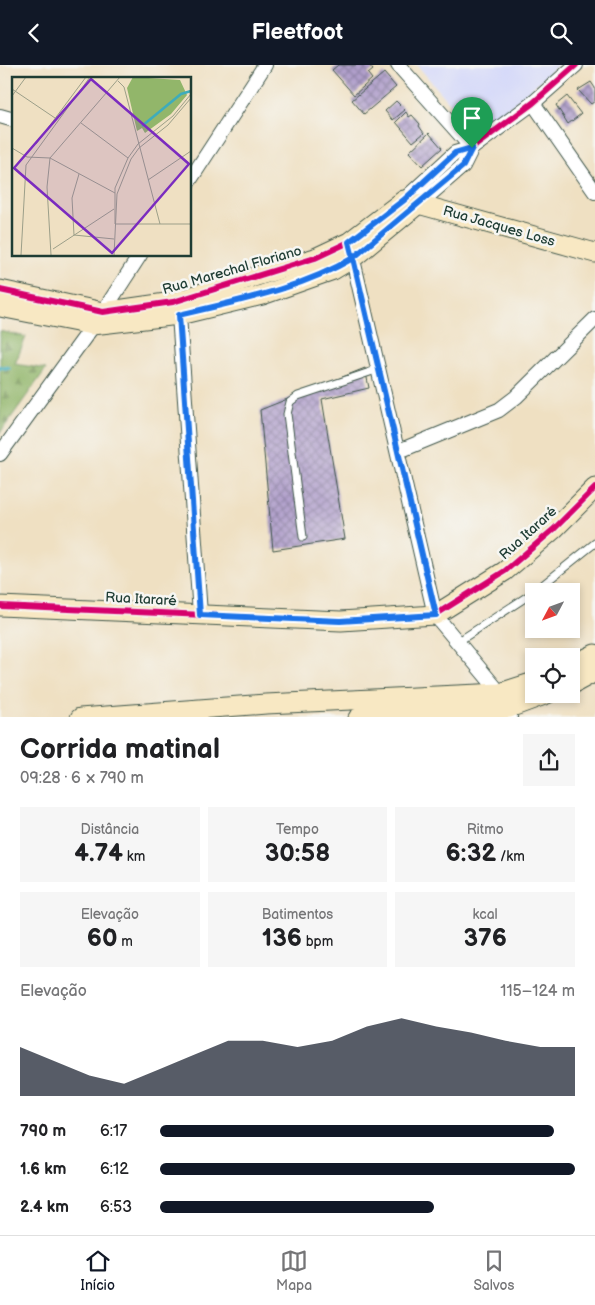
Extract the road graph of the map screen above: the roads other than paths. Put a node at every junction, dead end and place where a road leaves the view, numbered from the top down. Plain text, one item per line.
1 (265, 65) edge
2 (398, 65) edge
3 (576, 65) edge
4 (533, 103) junction
5 (472, 148) junction
6 (192, 172) edge
7 (595, 191) edge
8 (412, 202) junction
9 (351, 250) junction
10 (595, 253) edge
11 (139, 256) edge
12 (0, 291) edge
13 (0, 307) edge
14 (176, 309) junction
15 (98, 318) junction
16 (595, 319) edge
17 (380, 369) junction
18 (399, 451) junction
19 (0, 454) edge
20 (595, 488) edge
21 (303, 537) dead end
22 (595, 543) edge
23 (545, 583) edge
24 (525, 598) edge
25 (0, 606) edge
26 (200, 615) junction
27 (436, 615) junction
28 (459, 641) junction
29 (595, 654) edge
30 (580, 661) edge
31 (595, 672) edge
32 (580, 680) edge
33 (525, 690) edge
34 (525, 701) edge
35 (506, 706) edge
36 (267, 711) edge
37 (80, 717) edge
38 (358, 717) edge

1 - 6 street
2 - 5 street
3 - 4 street
4 - 5 street
4 - 7 street
5 - 8 street
8 - 9 street, Rua Marechal Floriano
8 - 10 street, Rua Jacques Loss
9 - 14 street, Rua Marechal Floriano
9 - 17 street
11 - 15 street
12 - 15 street, Rua Marechal Floriano
13 - 15 street, Rua Marechal Floriano
14 - 15 street, Rua Marechal Floriano
14 - 26 street
15 - 19 street
16 - 18 street
17 - 18 street
17 - 21 lane
18 - 27 street
20 - 27 street, Rua Itararé
22 - 23 lane
24 - 28 lane
25 - 26 street, Rua Itararé
26 - 27 street, Rua Itararé
27 - 28 street
28 - 35 street
29 - 30 street
31 - 32 street
33 - 35 street
34 - 35 street
35 - 36 street
35 - 38 street
36 - 37 street

